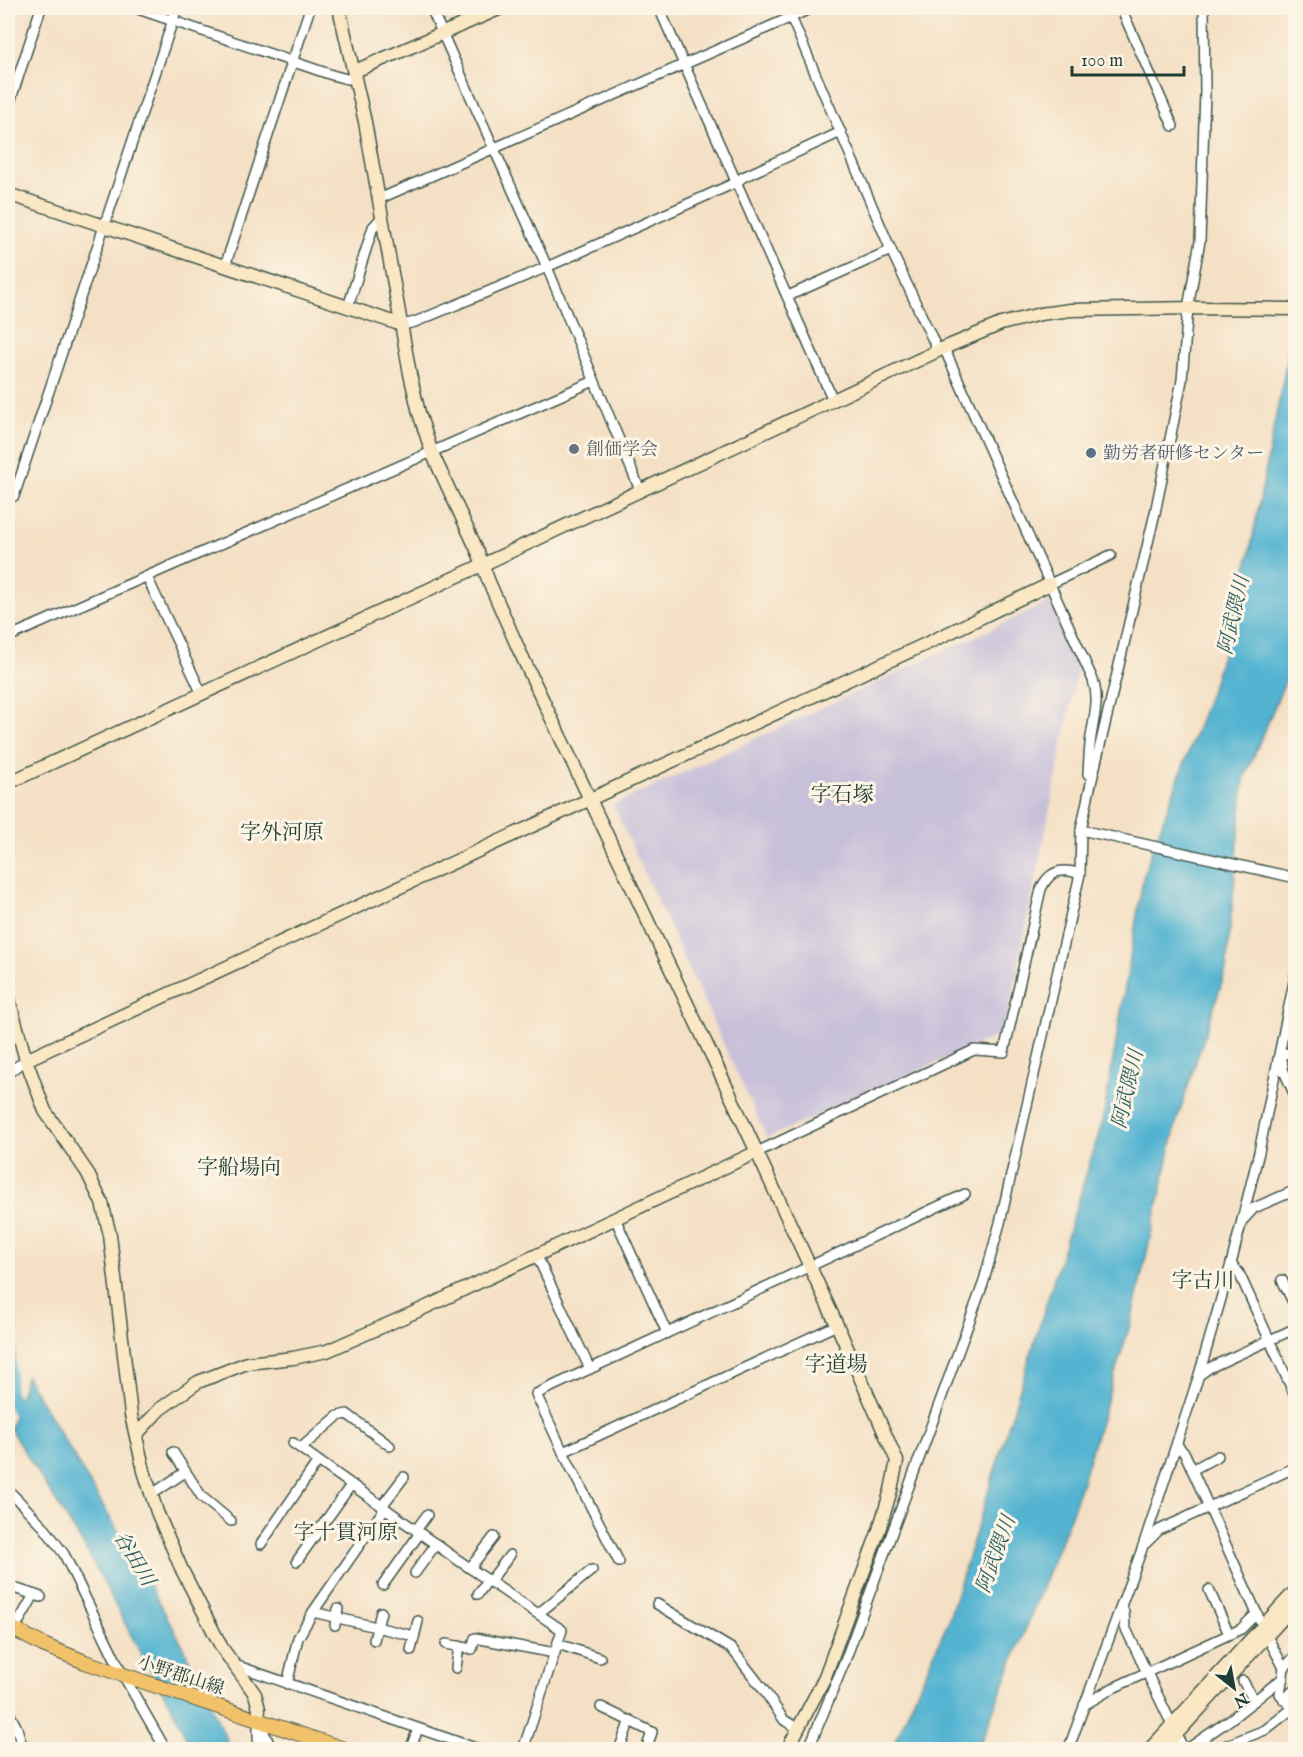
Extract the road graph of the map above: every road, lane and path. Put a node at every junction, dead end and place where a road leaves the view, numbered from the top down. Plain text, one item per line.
1 (41, 8) edge
2 (135, 8) edge
3 (177, 8) edge
4 (310, 8) edge
5 (339, 8) edge
6 (431, 8) edge
7 (501, 8) edge
8 (659, 8) edge
9 (812, 8) edge
10 (1125, 8) edge
11 (1204, 8) edge
12 (791, 17) junction
13 (172, 20) junction
14 (443, 33) junction
15 (292, 61) junction
16 (685, 64) junction
17 (355, 74) junction
18 (8, 108) edge
19 (1173, 126) dead end
20 (841, 132) junction
21 (494, 147) junction
22 (737, 182) junction
23 (8, 194) edge
24 (379, 199) junction
25 (382, 217) junction
26 (104, 226) junction
27 (891, 250) junction
28 (225, 266) junction
29 (548, 267) junction
30 (788, 296) junction
31 (348, 307) junction
32 (1192, 308) junction
33 (1296, 309) edge
34 (402, 325) junction
35 (941, 349) junction
36 (594, 381) junction
37 (833, 400) junction
38 (432, 453) junction
39 (640, 490) junction
40 (8, 499) edge
41 (1111, 555) dead end
42 (482, 565) junction
43 (147, 577) junction
44 (1050, 584) junction
45 (8, 637) edge
46 (202, 694) junction
47 (8, 783) edge
48 (1089, 792) junction
49 (591, 797) junction
50 (1085, 831) junction
51 (1080, 874) junction
52 (1294, 877) edge
53 (1296, 972) edge
54 (8, 996) edge
55 (1296, 1050) edge
56 (1280, 1056) junction
57 (26, 1060) junction
58 (8, 1073) edge
59 (1296, 1098) edge
60 (757, 1152) junction
61 (1296, 1190) edge
62 (965, 1194) dead end
63 (615, 1218) junction
64 (1242, 1220) junction
65 (536, 1254) junction
66 (1230, 1264) junction
67 (809, 1267) junction
68 (1282, 1280) dead end
69 (1296, 1308) edge
70 (837, 1325) junction
71 (1296, 1328) edge
72 (668, 1333) junction
73 (1269, 1340) junction
74 (590, 1369) junction
75 (1199, 1375) junction
76 (1296, 1398) edge
77 (136, 1435) junction
78 (1177, 1445) junction
79 (390, 1446) dead end
80 (173, 1452) dead end
81 (563, 1452) junction
82 (1218, 1456) dead end
83 (318, 1461) junction
84 (1296, 1467) edge
85 (1192, 1470) junction
86 (185, 1472) junction
87 (404, 1477) dead end
88 (351, 1485) junction
89 (8, 1490) edge
90 (151, 1495) junction
91 (1208, 1506) junction
92 (384, 1507) junction
93 (427, 1515) dead end
94 (231, 1521) dead end
95 (418, 1532) junction
96 (494, 1537) dead end
97 (261, 1544) dead end
98 (436, 1544) junction
99 (1142, 1549) junction
100 (510, 1555) dead end
101 (297, 1561) dead end
102 (619, 1562) dead end
103 (470, 1568) junction
104 (592, 1570) dead end
105 (416, 1573) dead end
106 (489, 1580) junction
107 (383, 1585) dead end
108 (8, 1586) edge
109 (1209, 1590) dead end
110 (1296, 1590) edge
111 (478, 1594) dead end
112 (657, 1604) dead end
113 (1296, 1604) edge
114 (1121, 1605) junction
115 (313, 1612) junction
116 (381, 1612) dead end
117 (539, 1613) junction
118 (1257, 1613) junction
119 (418, 1621) dead end
120 (378, 1627) junction
121 (1264, 1631) junction
122 (10, 1632) edge
123 (1229, 1634) junction
124 (414, 1636) junction
125 (374, 1640) dead end
126 (446, 1644) dead end
127 (459, 1646) junction
128 (557, 1648) junction
129 (411, 1650) dead end
130 (1296, 1655) edge
131 (600, 1658) dead end
132 (235, 1665) junction
133 (456, 1668) dead end
134 (1284, 1668) junction
135 (1147, 1673) junction
136 (123, 1675) junction
137 (1283, 1678) junction
138 (1243, 1681) dead end
139 (287, 1684) junction
140 (1296, 1688) edge
141 (1284, 1700) junction
142 (1254, 1701) junction
143 (1084, 1705) junction
144 (601, 1707) dead end
145 (8, 1711) edge
146 (1294, 1711) edge
147 (253, 1717) junction
148 (630, 1720) junction
149 (418, 1729) junction
150 (799, 1729) junction
151 (1173, 1730) junction
152 (813, 1738) junction
153 (23, 1749) edge
154 (166, 1749) edge
155 (261, 1749) edge
156 (272, 1749) edge
157 (345, 1749) edge
158 (410, 1749) edge
159 (482, 1749) edge
160 (523, 1749) edge
161 (619, 1749) edge
162 (646, 1749) edge
163 (788, 1749) edge
164 (808, 1749) edge
165 (814, 1749) edge
166 (1068, 1749) edge
167 (1149, 1749) edge
168 (1162, 1749) edge
169 (1185, 1749) edge
170 (1214, 1749) edge

1 - 18 street
2 - 13 street
3 - 13 street
4 - 15 street
5 - 17 street
6 - 14 street
7 - 14 street
8 - 16 street
9 - 12 street
10 - 19 street
11 - 32 street
12 - 16 street
12 - 20 street
13 - 15 street
13 - 26 street
14 - 17 street
14 - 21 street
15 - 17 street
15 - 28 street
16 - 21 street
16 - 22 street
17 - 24 street
20 - 22 street
20 - 27 street
21 - 24 street
21 - 29 street
22 - 29 street
22 - 30 street
23 - 26 street
24 - 25 street
25 - 31 street
25 - 34 street
26 - 28 street
26 - 40 street
27 - 30 street
27 - 35 street
28 - 31 street
29 - 34 street
29 - 36 street
30 - 37 street
31 - 34 street
32 - 33 street
32 - 35 street
32 - 48 street
34 - 38 street
35 - 37 street
35 - 44 street
36 - 38 street
36 - 39 street
37 - 39 street
38 - 42 street
38 - 43 street
39 - 42 street
41 - 44 street
42 - 46 street
42 - 49 street
43 - 45 street
43 - 46 street
44 - 48 street
44 - 49 street
46 - 47 street
48 - 50 street
49 - 57 street
49 - 60 street
50 - 51 street
50 - 52 street
51 - 60 street
51 - 152 street
53 - 56 street
54 - 57 street
55 - 56 street
56 - 59 street
56 - 64 street
57 - 58 street
57 - 77 street
60 - 63 street
60 - 67 street
61 - 64 street
62 - 67 street
63 - 65 street
63 - 72 street
64 - 66 street
65 - 74 street
65 - 77 street
66 - 73 street
66 - 75 street
67 - 70 street
67 - 72 street
68 - 69 street
70 - 81 street
70 - 150 street
71 - 73 street
72 - 74 street
73 - 75 street
73 - 76 street
74 - 81 street
75 - 78 street
77 - 90 street
78 - 85 street
78 - 99 street
79 - 83 street
80 - 86 street
81 - 102 street
82 - 85 street
83 - 88 street
83 - 97 street
84 - 91 street
85 - 91 street
86 - 90 street
86 - 94 street
87 - 92 street
88 - 92 street
88 - 101 street
89 - 136 street
90 - 132 street
91 - 99 street
91 - 118 street
92 - 95 street
92 - 115 street
93 - 95 street
95 - 98 street
95 - 107 street
96 - 103 street
98 - 103 street
98 - 105 street
99 - 114 street
100 - 106 street
103 - 106 street
104 - 117 street
106 - 111 street
106 - 117 street
108 - 122 street
109 - 123 street
110 - 121 street
112 - 150 street
113 - 121 street
114 - 135 street
114 - 143 street
115 - 120 street
115 - 139 street
116 - 120 street
117 - 128 street
118 - 121 street
118 - 123 street
119 - 124 street
120 - 124 street
120 - 125 street
121 - 134 street
121 - 151 street
122 - 136 main road, 小野郡山線
123 - 135 street
124 - 129 street
126 - 127 street
127 - 128 street
127 - 133 street
128 - 131 street
128 - 160 street
130 - 134 street
132 - 139 street
132 - 147 street
134 - 137 street
135 - 143 street
135 - 151 street
136 - 147 main road, 小野郡山線
136 - 154 street
137 - 141 street
137 - 142 street
138 - 142 street
139 - 149 street
140 - 141 street
141 - 146 street
142 - 169 street
143 - 166 street
144 - 148 street
145 - 153 street
146 - 170 street
147 - 155 street
147 - 156 street
147 - 157 main road, 小野郡山線
148 - 161 street
148 - 162 street
149 - 158 street
149 - 159 street
150 - 163 street
151 - 167 street
151 - 168 street
151 - 169 street
152 - 164 street
152 - 165 street

